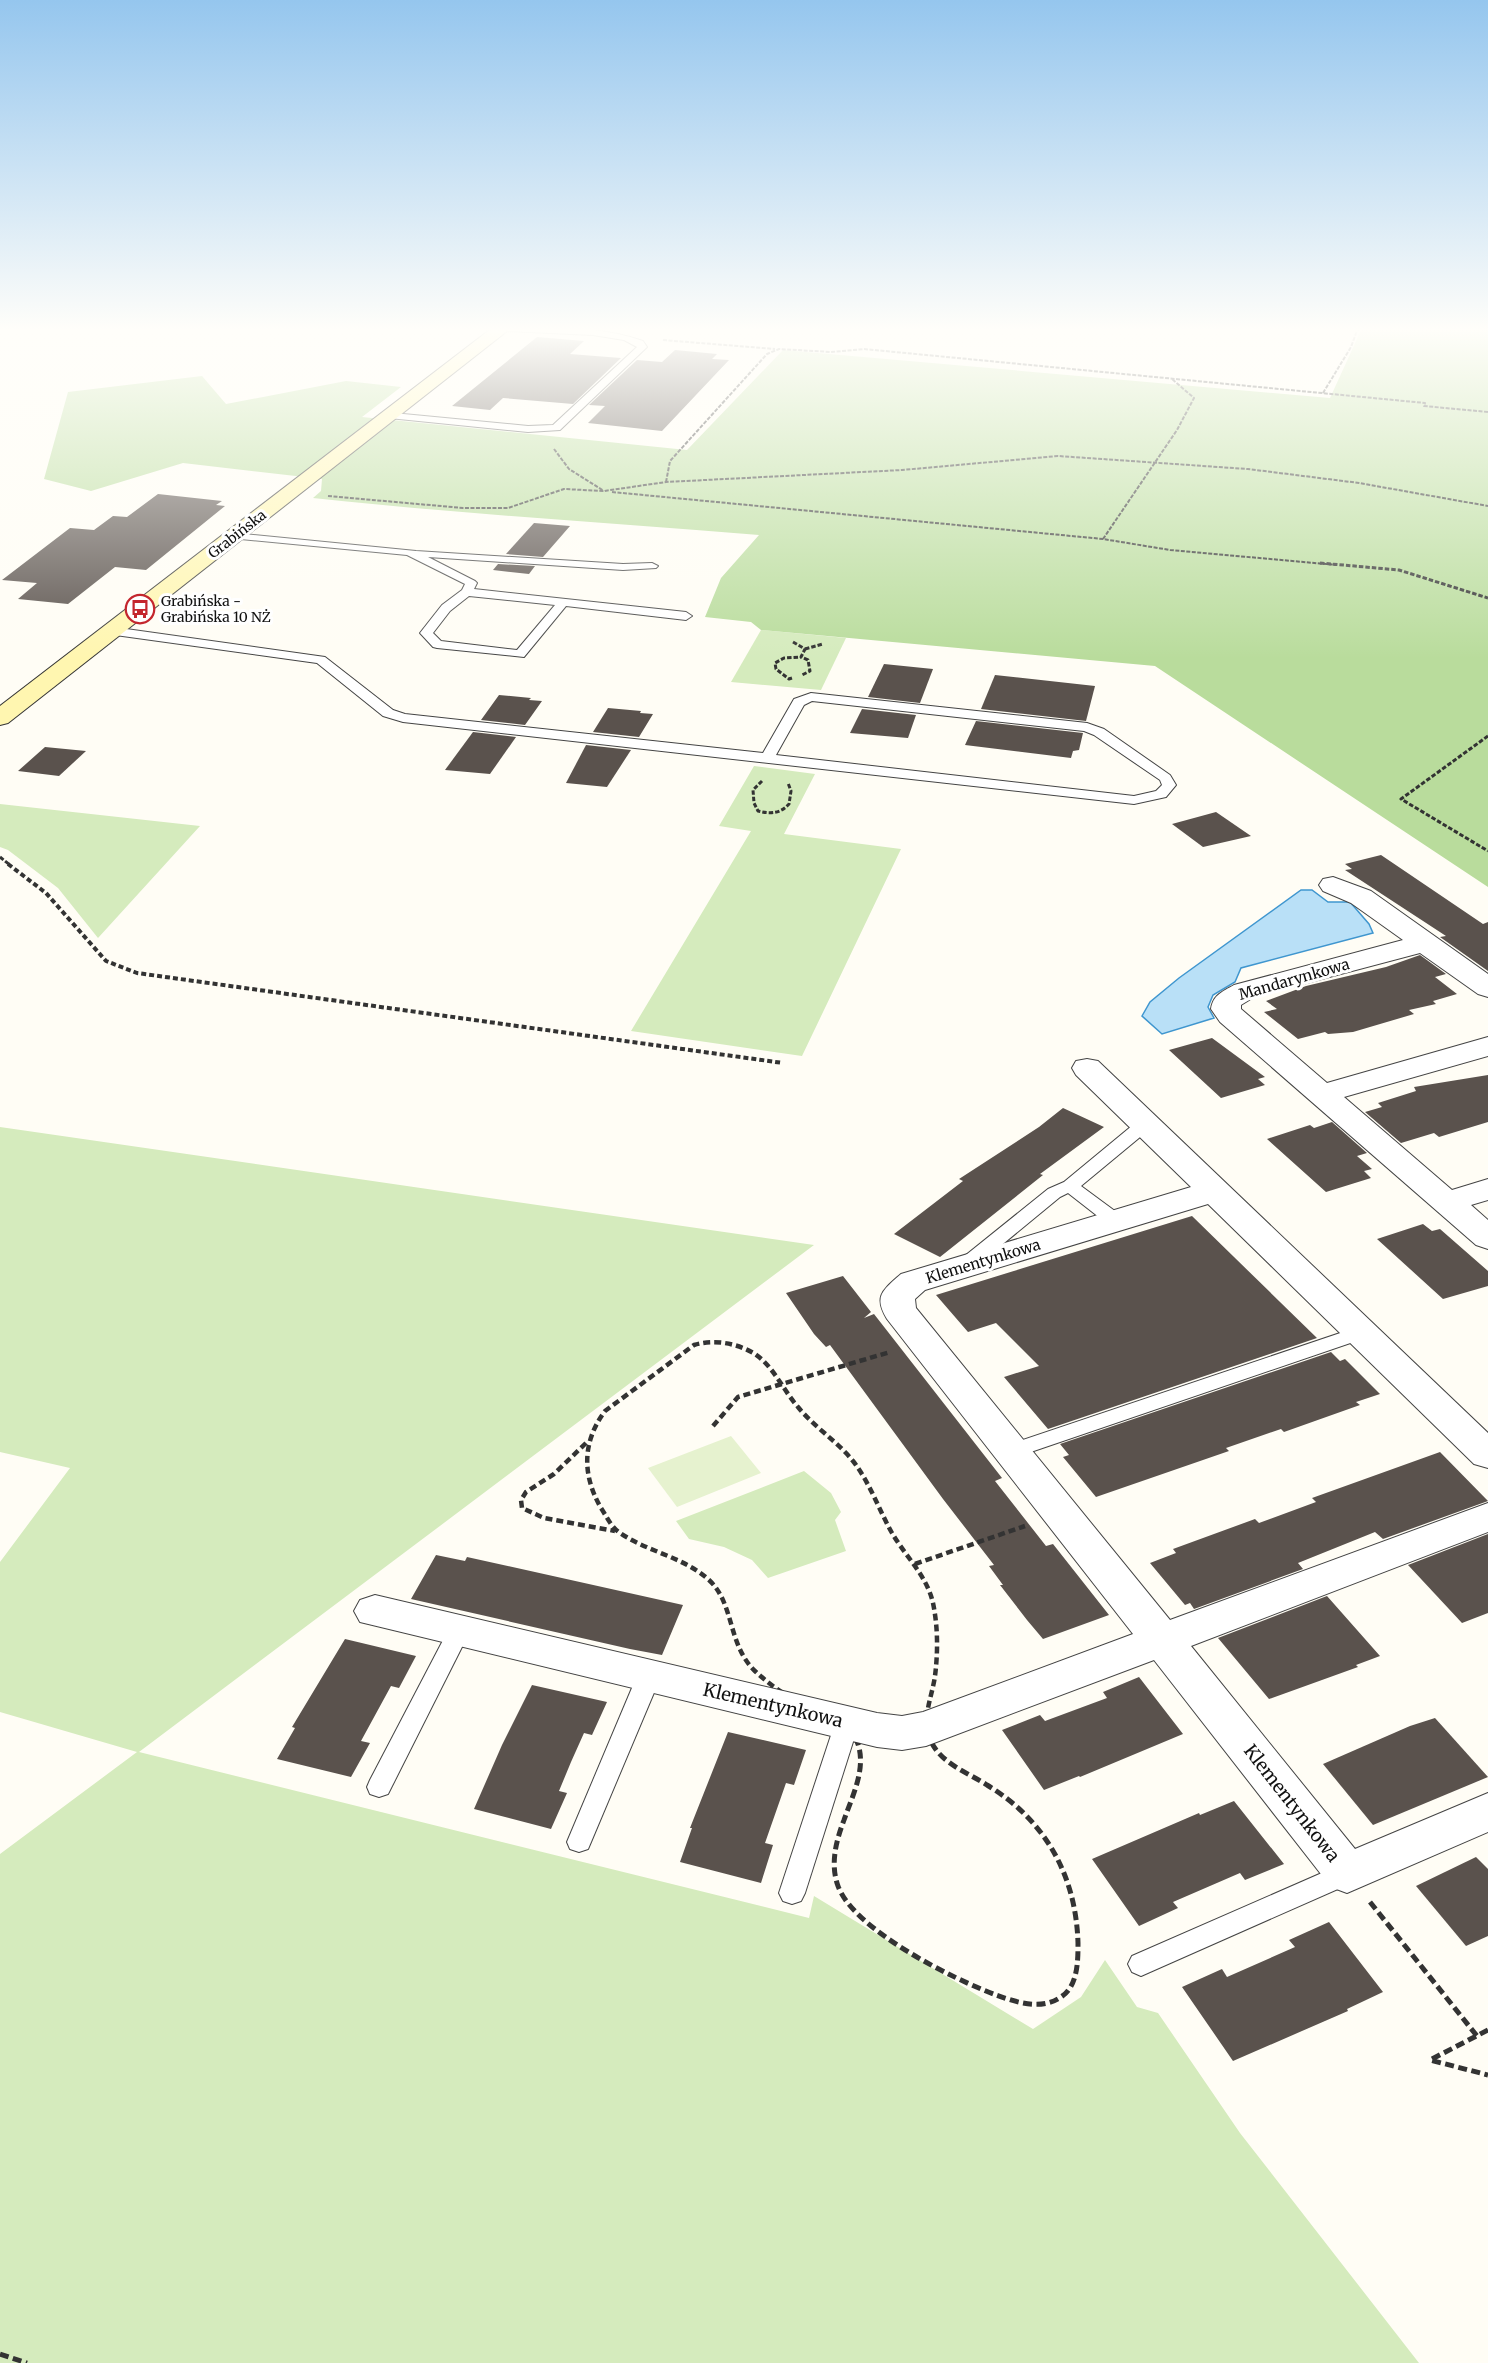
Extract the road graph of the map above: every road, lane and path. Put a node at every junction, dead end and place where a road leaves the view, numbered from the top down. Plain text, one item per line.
1 (363, 438) edge
2 (553, 438) edge
3 (691, 438) edge
4 (1171, 438) edge
5 (1154, 461) junction
6 (666, 482) junction
7 (604, 491) junction
8 (291, 492) junction
9 (1488, 506) edge
10 (234, 536) junction
11 (1103, 539) junction
12 (409, 552) junction
13 (652, 566) dead end
14 (466, 592) junction
15 (1488, 598) edge
16 (563, 603) junction
17 (686, 616) dead end
18 (112, 631) junction
19 (793, 642) dead end
20 (823, 644) dead end
21 (805, 649) junction
22 (801, 657) junction
23 (0, 718) edge
24 (1488, 736) edge
25 (767, 758) junction
26 (766, 779) dead end
27 (784, 780) dead end
28 (1488, 851) edge
29 (0, 857) edge
30 (1333, 885) dead end
31 (1424, 943) junction
32 (1488, 988) edge
33 (1488, 1046) edge
34 (783, 1063) dead end
35 (1088, 1068) dead end
36 (1321, 1094) junction
37 (1145, 1124) junction
38 (1070, 1186) junction
39 (1488, 1189) edge
40 (1215, 1191) junction
41 (1447, 1202) junction
42 (1116, 1221) junction
43 (1488, 1238) edge
44 (963, 1268) junction
45 (1361, 1332) junction
46 (924, 1341) junction
47 (780, 1383) junction
48 (713, 1426) dead end
49 (586, 1443) junction
50 (1012, 1451) junction
51 (1488, 1455) edge
52 (1061, 1513) junction
53 (1488, 1517) edge
54 (616, 1531) junction
55 (915, 1564) junction
56 (375, 1611) dead end
57 (459, 1631) junction
58 (1163, 1641) junction
59 (649, 1676) junction
60 (847, 1723) junction
61 (926, 1729) junction
62 (379, 1787) dead end
63 (1488, 1812) edge
64 (579, 1842) dead end
65 (1347, 1873) junction
66 (792, 1893) dead end
67 (1141, 1964) dead end
68 (1488, 2030) edge
69 (1477, 2036) junction
70 (1488, 2075) edge
71 (0, 2354) edge
72 (27, 2363) edge

1 - 8 street, Grabińska
2 - 7 path
3 - 6 path
4 - 5 path
5 - 6 path
5 - 9 path
5 - 11 path
6 - 7 path
7 - 8 path
7 - 11 path
8 - 10 street, Grabińska
10 - 12 lane
10 - 18 street, Grabińska
11 - 15 path
12 - 13 lane
12 - 14 lane
14 - 16 lane
14 - 16 lane
16 - 17 lane
18 - 23 street, Grabińska
18 - 25 lane
19 - 21 path
20 - 21 path
21 - 22 path
22 - 22 path
24 - 28 path
25 - 25 lane
26 - 27 path
29 - 34 path
30 - 31 street
31 - 32 street
31 - 36 street, Mandarynkowa
33 - 36 street
35 - 37 street
36 - 41 street, Mandarynkowa
37 - 38 lane
37 - 40 street
38 - 42 lane
38 - 44 lane
39 - 41 street
40 - 42 street, Klementynkowa
40 - 45 street
41 - 43 street, Mandarynkowa
42 - 44 street, Klementynkowa
44 - 46 street, Klementynkowa
45 - 50 lane
45 - 51 street
46 - 47 path
46 - 50 street, Klementynkowa
47 - 48 path
47 - 49 path
47 - 55 path
49 - 54 path
49 - 54 path
50 - 52 street, Klementynkowa
52 - 55 path
52 - 58 street, Klementynkowa
53 - 58 street, Klementynkowa
54 - 60 path
55 - 61 path
56 - 57 street, Klementynkowa
57 - 59 street, Klementynkowa
57 - 62 lane
58 - 61 street, Klementynkowa
58 - 65 street, Klementynkowa
59 - 60 street, Klementynkowa
59 - 64 lane
60 - 61 street, Klementynkowa
60 - 61 path
60 - 66 lane
63 - 65 street, Klementynkowa
65 - 67 lane
65 - 69 path
68 - 69 path
69 - 70 path
71 - 72 path

